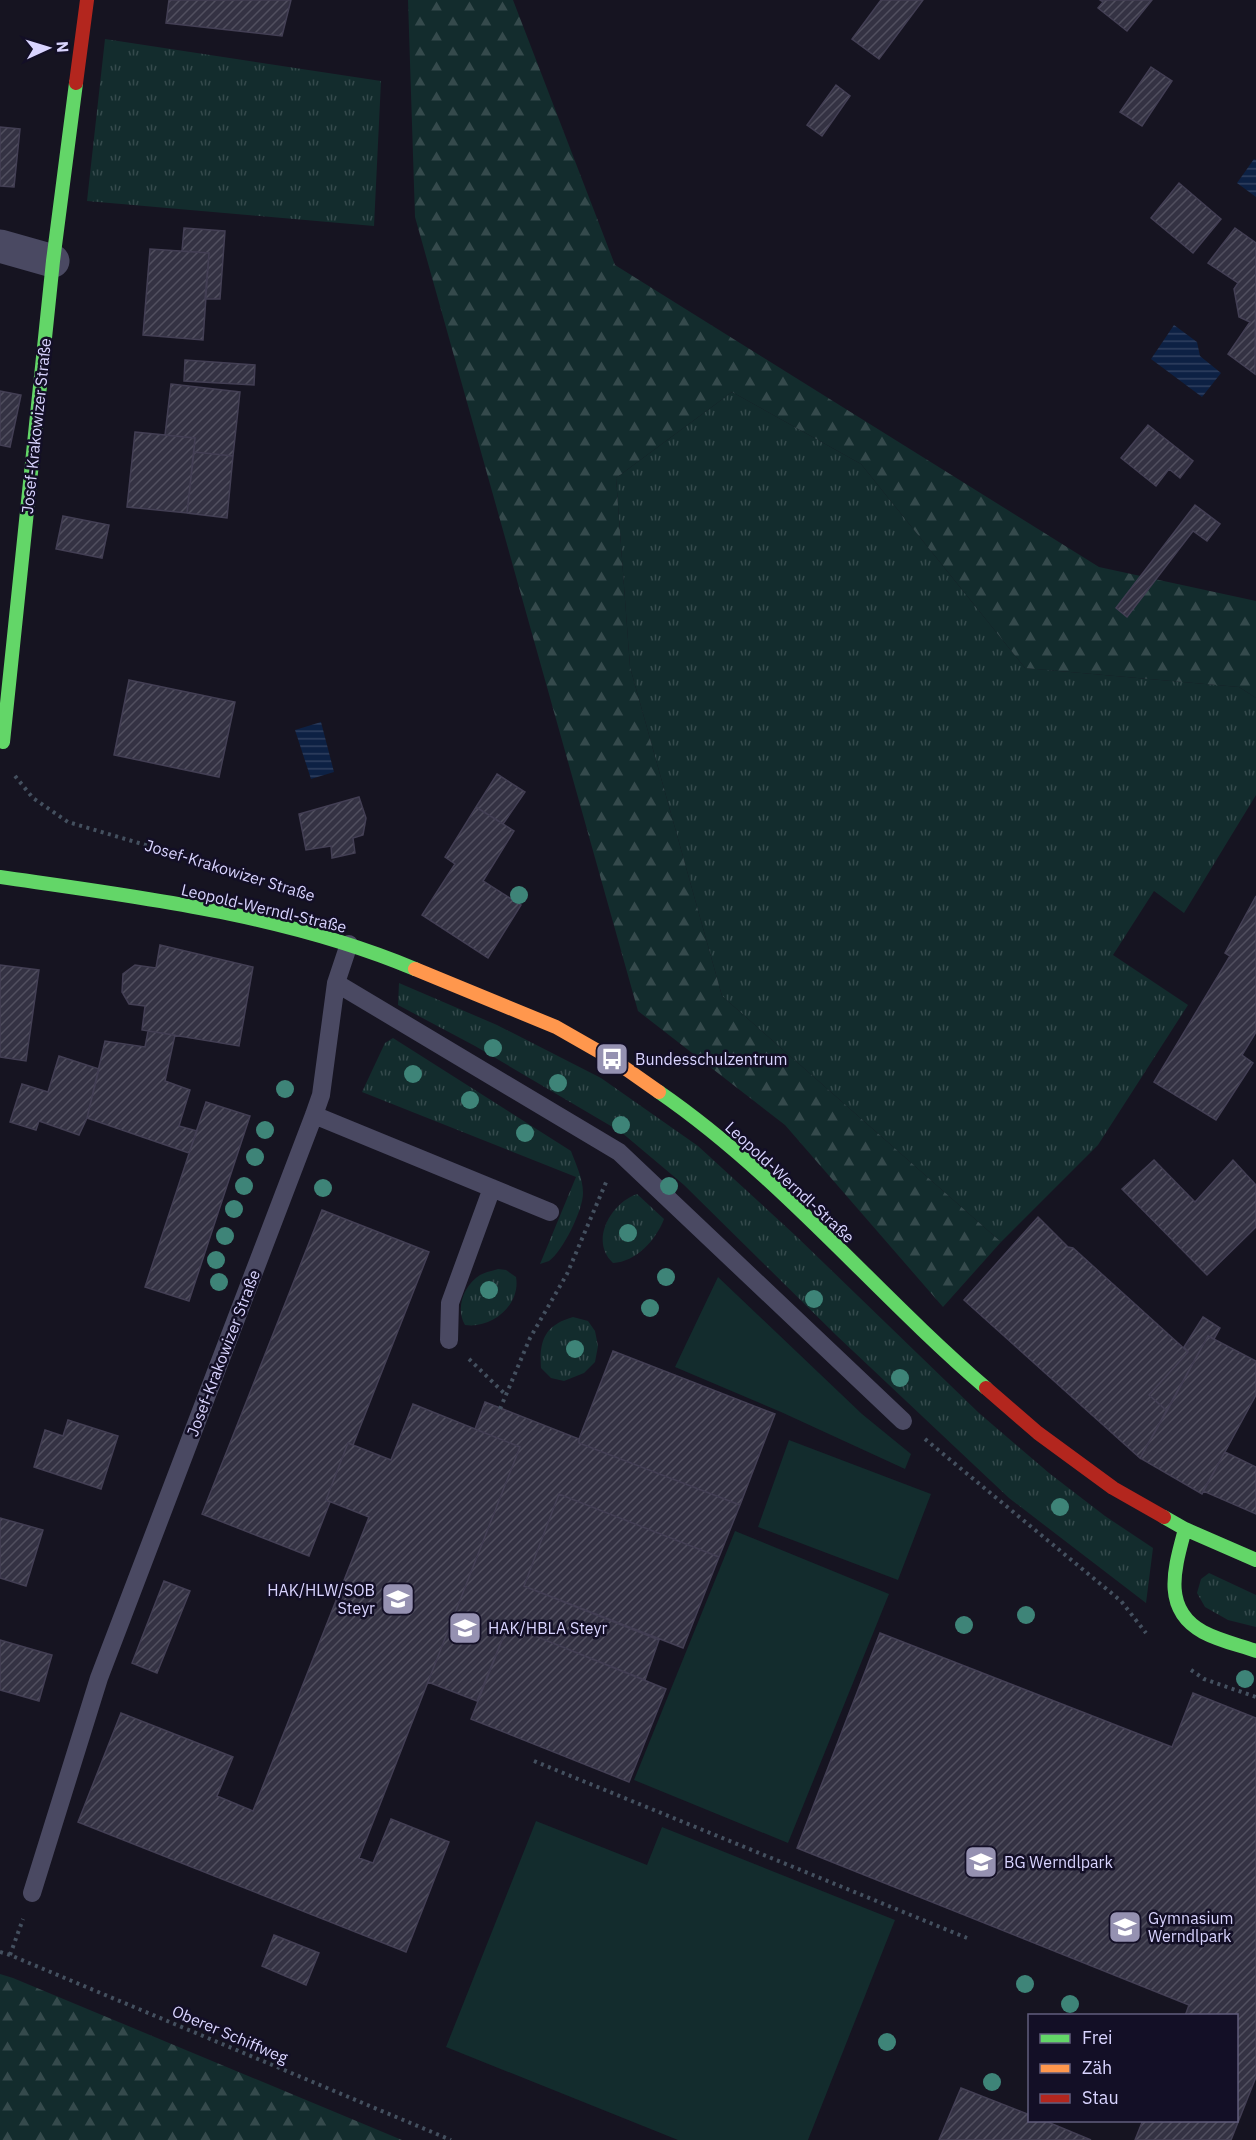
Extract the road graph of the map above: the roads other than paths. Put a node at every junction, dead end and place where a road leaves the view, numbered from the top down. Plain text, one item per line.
1 (87, 0) edge
2 (0, 246) edge
3 (53, 261) junction
4 (3, 742) road end
5 (0, 877) edge
6 (350, 944) junction
7 (336, 983) junction
8 (314, 1115) junction
9 (492, 1188) junction
10 (550, 1212) dead end
11 (449, 1340) road end
12 (903, 1421) road end
13 (1185, 1529) junction
14 (1256, 1560) edge
15 (1256, 1651) edge
16 (32, 1893) road end

1 - 3 street, Josef-Krakowizer Straße
2 - 3 street
3 - 4 street, Josef-Krakowizer Straße
5 - 6 street, Leopold-Werndl-Straße
6 - 7 lane, Josef-Krakowizer Straße
6 - 13 street, Leopold-Werndl-Straße
7 - 8 lane, Josef-Krakowizer Straße
7 - 12 lane
8 - 9 lane
8 - 16 lane, Josef-Krakowizer Straße
9 - 10 lane
9 - 11 lane
13 - 14 street, Leopold-Werndl-Straße
13 - 15 street

